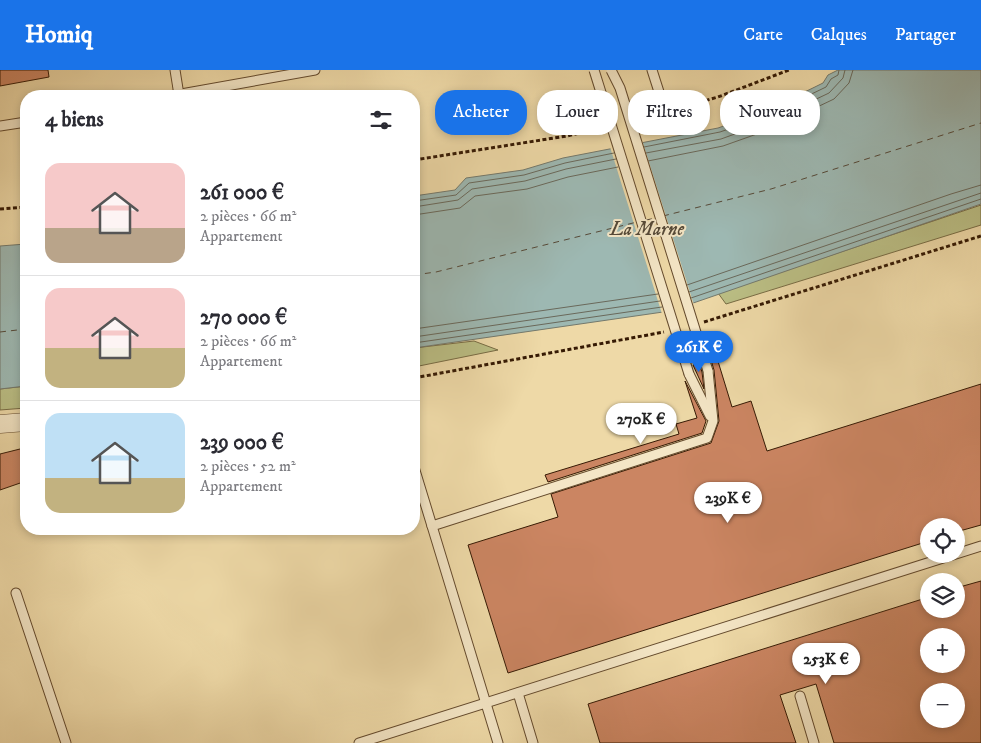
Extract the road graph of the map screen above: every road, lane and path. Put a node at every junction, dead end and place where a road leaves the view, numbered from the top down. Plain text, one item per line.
1 (175, 70) edge
2 (315, 70) edge
3 (594, 70) edge
4 (611, 70) edge
5 (652, 70) edge
6 (178, 90) edge
7 (202, 90) edge
8 (659, 90) edge
9 (20, 123) edge
10 (0, 126) edge
11 (20, 207) edge
12 (0, 209) edge
13 (713, 421) junction
14 (20, 422) edge
15 (0, 424) edge
16 (420, 486) edge
17 (432, 526) junction
18 (981, 546) edge
19 (16, 593) dead end
20 (518, 693) junction
21 (800, 696) dead end
22 (486, 703) junction
23 (66, 743) edge
24 (359, 743) edge
25 (498, 743) edge
26 (533, 743) edge
27 (814, 743) edge

1 - 6 lane
2 - 7 lane
3 - 13 lane, bridge
4 - 13 lane, bridge
5 - 8 lane
9 - 10 lane
11 - 12 path
13 - 17 lane
14 - 15 street
16 - 17 lane
17 - 22 lane
18 - 20 lane
19 - 23 lane
20 - 22 lane
20 - 26 lane
21 - 27 lane
22 - 24 lane
22 - 25 lane

